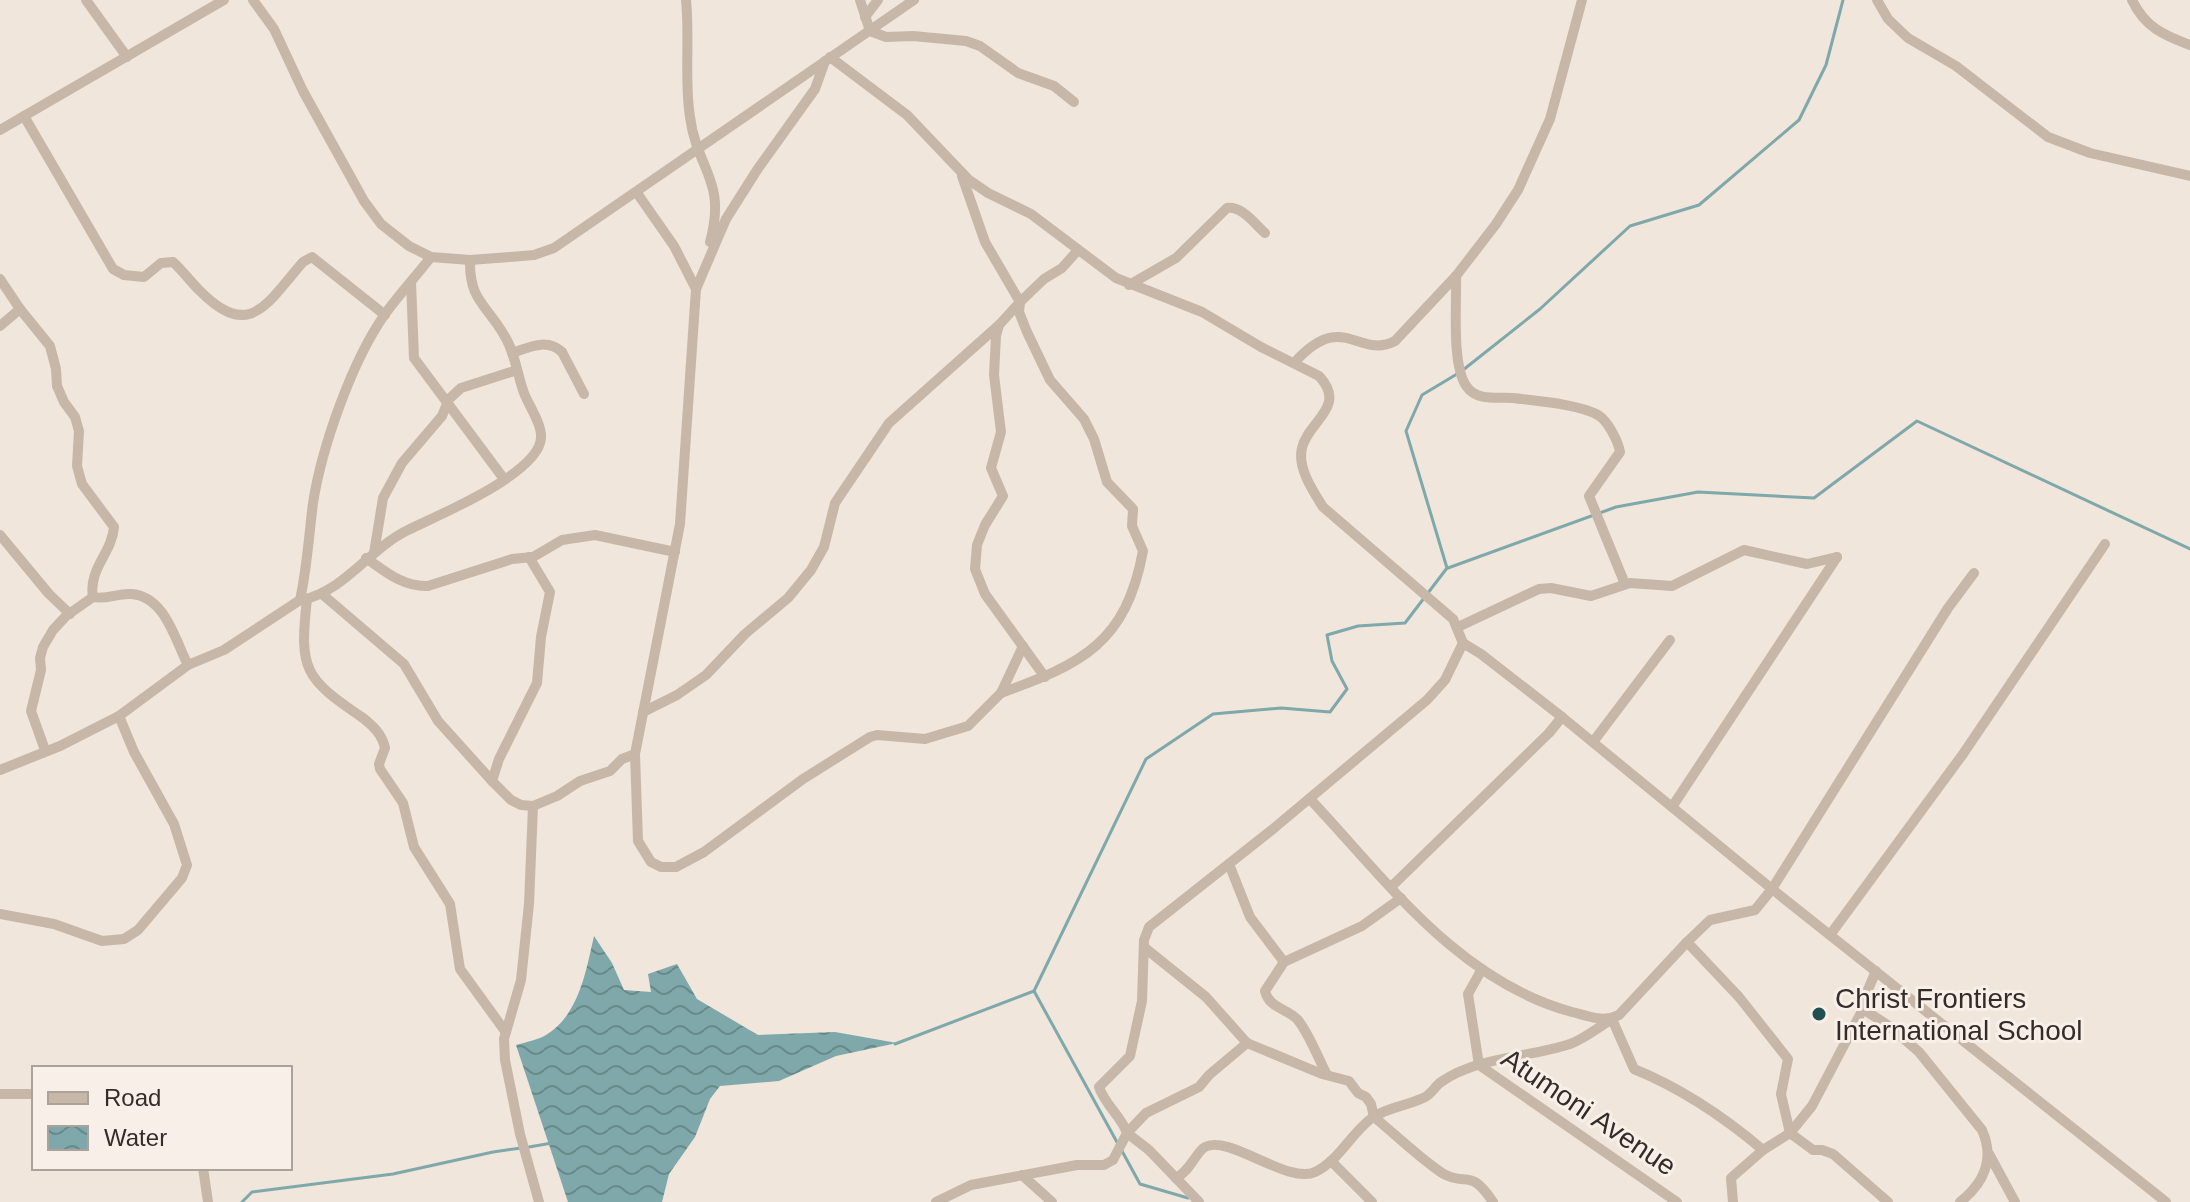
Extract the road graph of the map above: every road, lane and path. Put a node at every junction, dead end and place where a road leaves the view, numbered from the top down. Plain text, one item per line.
1 (86, 0) edge
2 (224, 0) edge
3 (253, 0) edge
4 (686, 0) edge
5 (860, 0) edge
6 (878, 0) edge
7 (914, 0) edge
8 (1582, 0) edge
9 (1877, 0) edge
10 (2132, 0) edge
11 (865, 17) junction
12 (870, 31) junction
13 (2190, 45) edge
14 (127, 57) junction
15 (828, 59) junction
16 (1074, 102) dead end
17 (24, 116) junction
18 (0, 130) edge
19 (698, 150) junction
20 (961, 172) junction
21 (2190, 176) edge
22 (637, 193) junction
23 (1265, 233) dead end
24 (1078, 250) junction
25 (431, 257) junction
26 (470, 260) junction
27 (704, 267) junction
28 (1456, 276) junction
29 (0, 279) edge
30 (411, 282) junction
31 (1129, 285) junction
32 (696, 289) junction
33 (1020, 302) junction
34 (20, 309) junction
35 (385, 315) junction
36 (999, 325) junction
37 (0, 326) edge
38 (512, 353) junction
39 (1294, 363) junction
40 (517, 370) junction
41 (584, 394) dead end
42 (448, 401) junction
43 (504, 479) junction
44 (0, 535) edge
45 (2105, 544) dead end
46 (675, 552) junction
47 (370, 556) junction
48 (529, 557) junction
49 (1974, 573) dead end
50 (1625, 584) junction
51 (322, 594) junction
52 (93, 597) junction
53 (303, 599) junction
54 (70, 614) junction
55 (1458, 627) junction
56 (1670, 640) dead end
57 (1463, 643) junction
58 (1023, 646) junction
59 (188, 665) junction
60 (1045, 677) junction
61 (1001, 693) junction
62 (643, 712) junction
63 (119, 716) junction
64 (1562, 717) junction
65 (1593, 742) junction
66 (45, 750) junction
67 (635, 754) junction
68 (0, 770) edge
69 (492, 781) junction
70 (1310, 799) junction
71 (533, 806) junction
72 (1672, 807) junction
73 (1229, 864) junction
74 (1391, 887) junction
75 (1772, 889) junction
76 (1401, 898) junction
77 (0, 914) edge
78 (1830, 935) junction
79 (1687, 942) junction
80 (1145, 948) junction
81 (1284, 962) junction
82 (1482, 969) junction
83 (1876, 971) junction
84 (1863, 1009) junction
85 (1612, 1019) junction
86 (505, 1031) junction
87 (1247, 1043) junction
88 (1479, 1065) junction
89 (1327, 1075) junction
90 (0, 1094) edge
91 (32, 1094) edge
92 (1374, 1117) junction
93 (1127, 1133) junction
94 (1790, 1133) junction
95 (1763, 1150) junction
96 (1989, 1154) junction
97 (1331, 1161) junction
98 (203, 1170) edge
99 (1022, 1175) junction
100 (1176, 1178) junction
101 (208, 1202) edge
102 (539, 1202) edge
103 (936, 1202) edge
104 (1052, 1202) edge
105 (1199, 1202) edge
106 (1372, 1202) edge
107 (1493, 1202) edge
108 (1677, 1202) edge
109 (1733, 1202) edge
110 (1888, 1202) edge
111 (1960, 1202) edge
112 (2015, 1202) edge
113 (2166, 1202) edge

1 - 14 street
2 - 14 street
3 - 25 street
4 - 19 street
5 - 11 street
6 - 11 street
7 - 12 street
8 - 28 street
9 - 21 street
10 - 13 street
11 - 12 street
12 - 15 street
12 - 16 street
14 - 17 street
15 - 19 street
15 - 20 street
15 - 27 street
17 - 18 street
17 - 35 street
19 - 22 street
19 - 27 street
20 - 24 street
20 - 33 street
22 - 26 street
22 - 32 street
23 - 31 street
24 - 31 street
24 - 33 street
25 - 26 street
25 - 30 street
26 - 38 street
27 - 32 street
28 - 39 street
28 - 50 street
29 - 34 street
30 - 35 street
30 - 42 street
31 - 39 street
32 - 46 street
33 - 36 street
33 - 60 street
34 - 37 street
34 - 52 street
35 - 53 street
36 - 58 street
36 - 62 street
38 - 40 street
38 - 41 street
39 - 55 street
40 - 42 street
40 - 43 street
42 - 43 street
42 - 47 street
43 - 47 street
44 - 54 street
45 - 78 street
46 - 48 street
46 - 62 street
47 - 48 street
47 - 51 street
48 - 69 street
49 - 75 street
50 - 55 street
50 - 72 street
51 - 53 street
51 - 69 street
52 - 54 street
52 - 59 street
53 - 59 street
53 - 86 street
54 - 66 street
55 - 57 street
56 - 65 street
57 - 64 street
57 - 70 street
58 - 60 street
58 - 61 street
59 - 63 street
60 - 61 street
61 - 67 street
62 - 67 street
63 - 66 street
63 - 77 street
64 - 65 street
64 - 74 street
65 - 72 street
66 - 68 street
67 - 71 street
69 - 71 street
70 - 73 street
70 - 74 street
71 - 86 street
72 - 75 street
73 - 80 street
73 - 81 street
74 - 76 street
75 - 78 street
75 - 79 street
76 - 81 street
76 - 82 street
78 - 83 street
79 - 85 street
79 - 94 street
80 - 87 street
80 - 93 street
81 - 89 street
82 - 85 street
82 - 88 street, Atumoni Avenue
83 - 84 street
83 - 113 street
84 - 94 street
84 - 96 street
85 - 88 street
85 - 95 street
86 - 102 street
87 - 89 street
87 - 93 street
88 - 92 street
88 - 108 street, Atumoni Avenue
89 - 92 street
90 - 91 street
92 - 97 street
92 - 107 street
93 - 99 street
93 - 100 street
94 - 95 street
94 - 110 street
95 - 109 street
96 - 111 street
96 - 112 street
97 - 100 street
97 - 106 street
98 - 101 street
99 - 103 street
99 - 104 street
100 - 105 street

